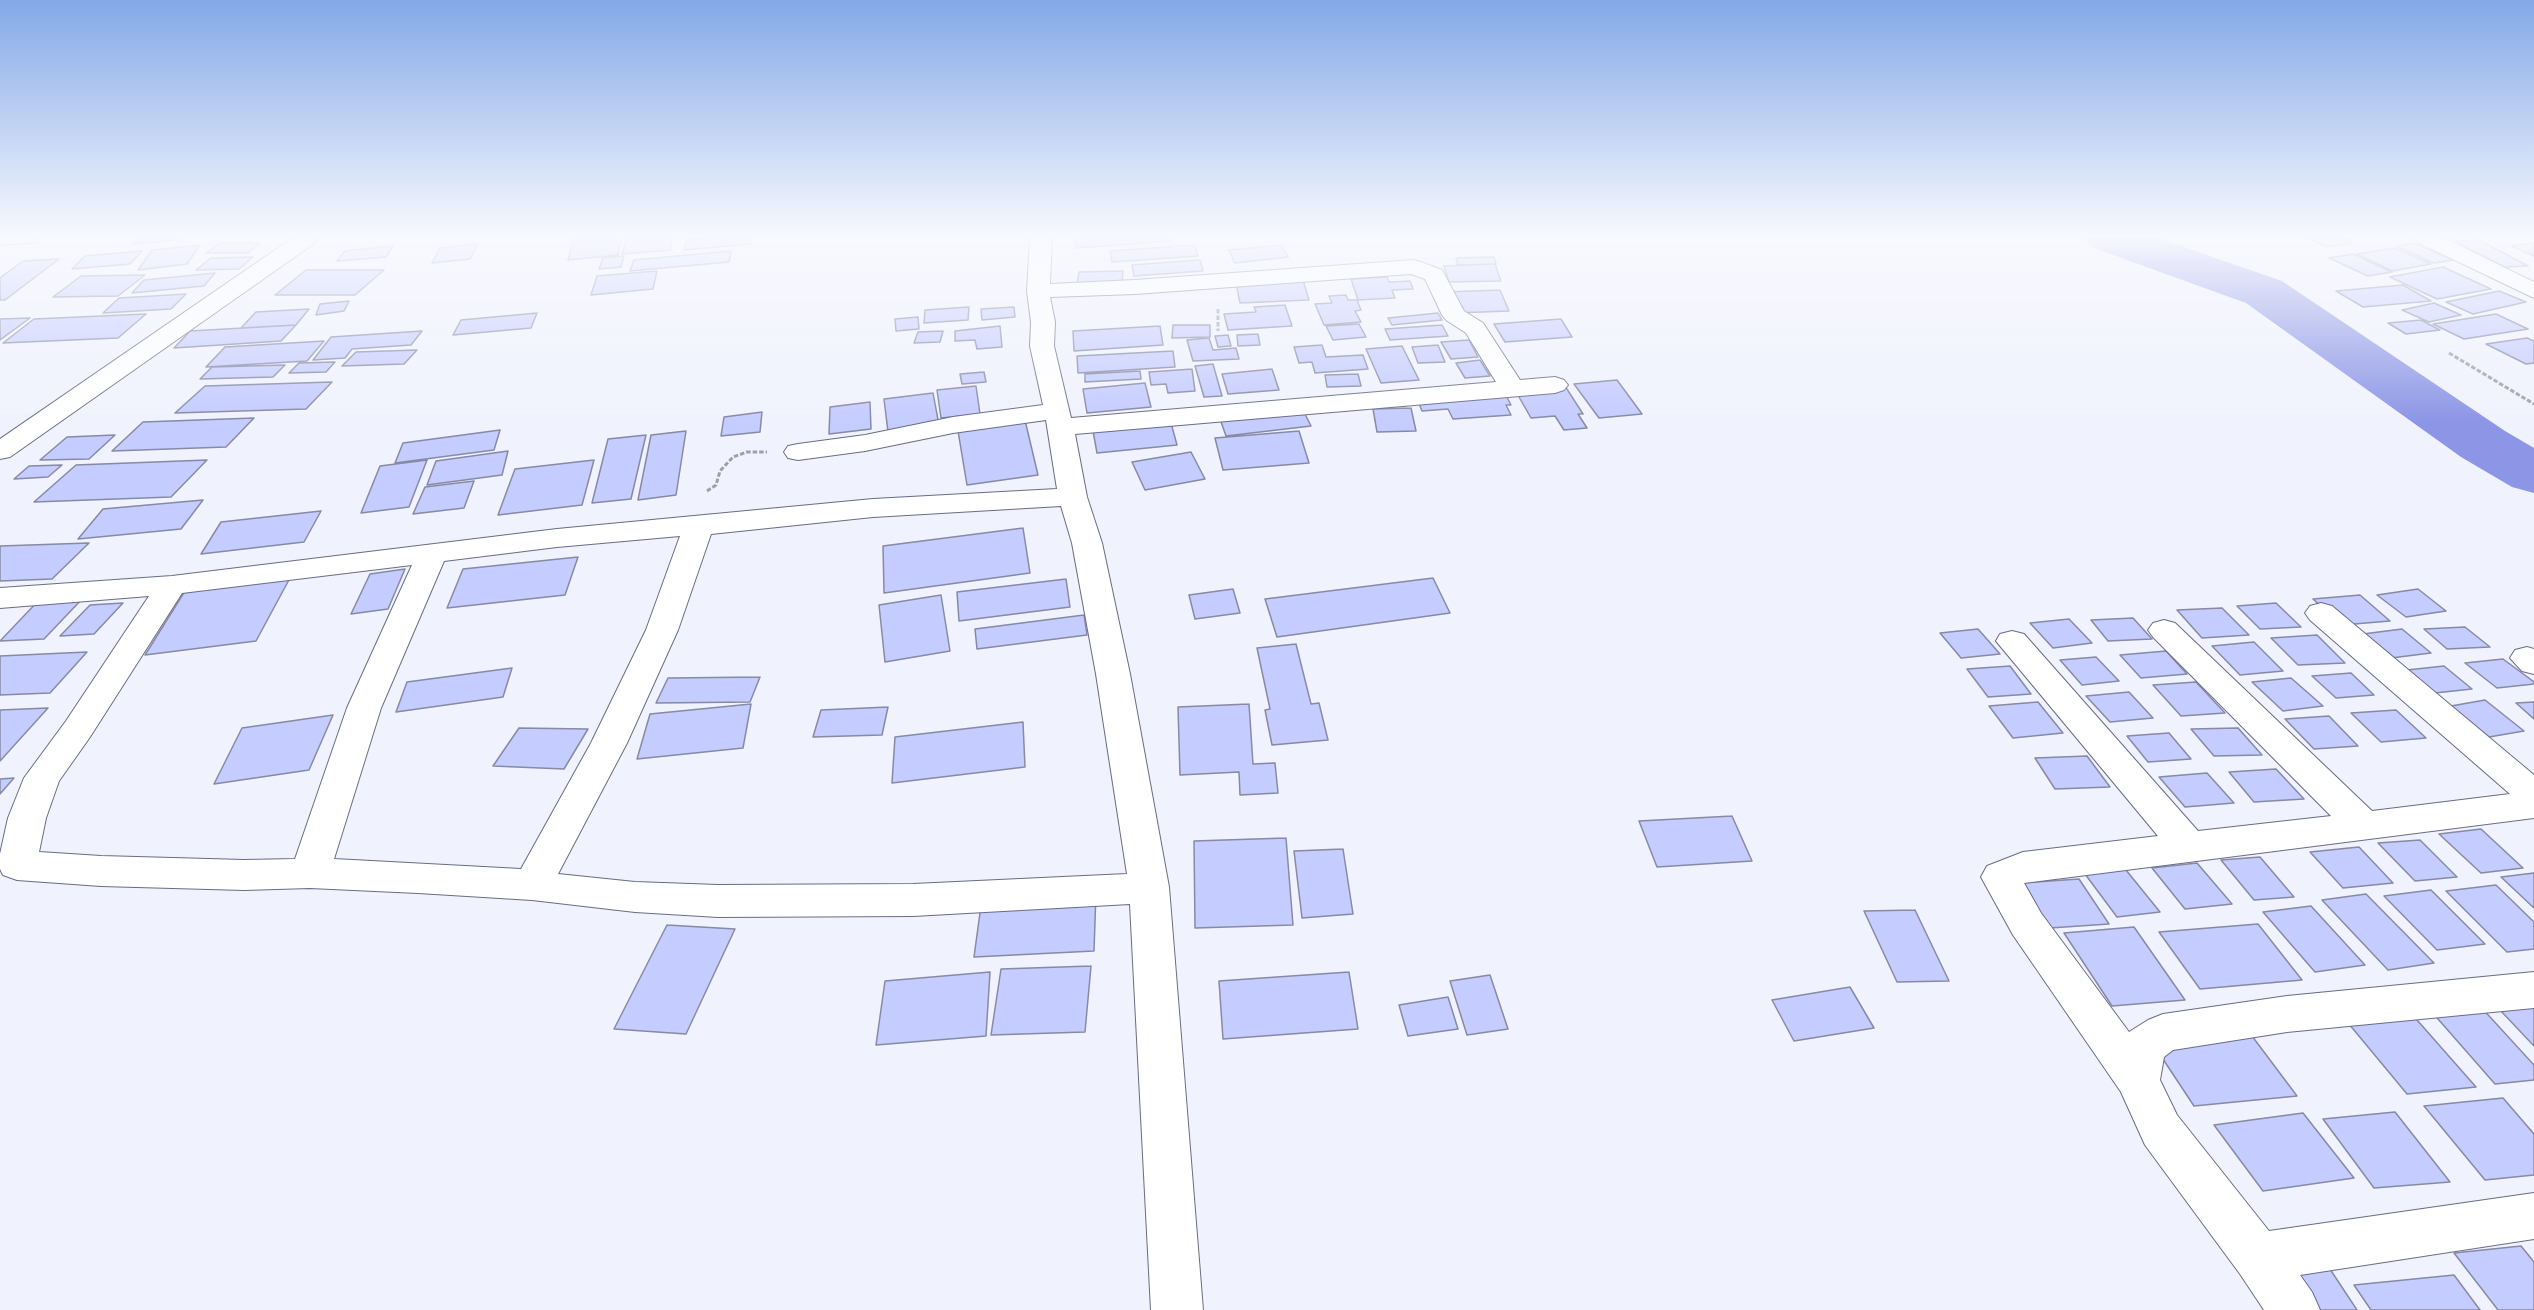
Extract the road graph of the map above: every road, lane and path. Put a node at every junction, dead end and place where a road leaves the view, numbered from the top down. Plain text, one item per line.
1 (220, 298) edge
2 (1039, 298) edge
3 (1446, 298) edge
4 (2449, 353) dead end
5 (1555, 385) dead end
6 (1512, 388) junction
7 (2534, 404) edge
8 (1059, 419) junction
9 (0, 451) edge
10 (798, 452) joint
11 (1073, 497) junction
12 (699, 526) junction
13 (653, 528) junction
14 (432, 554) junction
15 (172, 585) junction
16 (0, 598) edge
17 (2321, 613) dead end
18 (2164, 630) dead end
19 (2012, 640) dead end
20 (2534, 795) edge
21 (2534, 805) edge
22 (2362, 825) junction
23 (2189, 847) junction
24 (310, 873) junction
25 (532, 885) junction
26 (1149, 887) junction
27 (2534, 990) edge
28 (2138, 1080) junction
29 (2534, 1216) edge
30 (2258, 1257) junction
31 (1177, 1310) edge
32 (2294, 1310) edge

1 - 9 street
2 - 8 street
3 - 6 street
4 - 7 path
5 - 6 street
6 - 8 street
8 - 10 street
8 - 11 street
10 - 13 path
11 - 12 street
11 - 26 street
12 - 13 street
12 - 25 street
13 - 14 street
14 - 15 street
14 - 24 street
15 - 16 street
15 - 24 street
17 - 20 street
18 - 22 street
19 - 23 street
21 - 22 street
22 - 23 street
23 - 28 street
24 - 25 street
25 - 26 street
26 - 31 street
27 - 28 street
28 - 30 street
29 - 30 street
30 - 32 street

